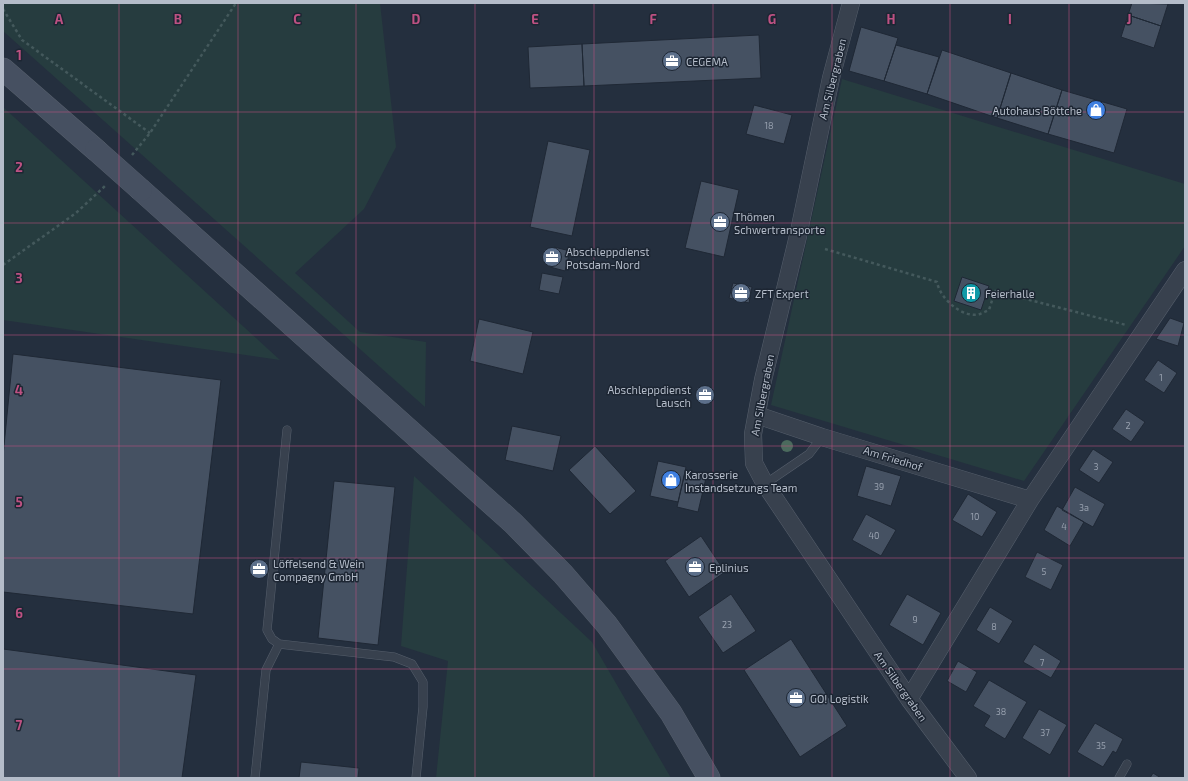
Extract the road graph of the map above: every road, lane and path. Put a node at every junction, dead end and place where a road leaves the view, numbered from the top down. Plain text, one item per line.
1 (236, 3) edge
2 (852, 3) edge
3 (3, 9) edge
4 (3, 69) edge
5 (150, 133) junction
6 (130, 157) dead end
7 (110, 181) dead end
8 (824, 249) dead end
9 (3, 265) edge
10 (1185, 270) edge
11 (1144, 330) junction
12 (757, 415) junction
13 (287, 430) dead end
14 (822, 437) junction
15 (765, 484) junction
16 (1030, 500) junction
17 (279, 644) junction
18 (909, 699) junction
19 (1127, 764) dead end
20 (255, 778) edge
21 (416, 778) edge
22 (709, 778) edge
23 (968, 778) edge
24 (1119, 778) edge

1 - 5 path
2 - 12 street, Am Silbergraben
3 - 5 path
4 - 22 main road, bridge
5 - 6 path
7 - 9 path
8 - 11 path
10 - 11 street
11 - 16 street
12 - 14 street, Am Friedhof
12 - 15 street, Am Silbergraben
13 - 17 lane
14 - 15 lane
14 - 16 street, Am Friedhof
15 - 18 street, Am Silbergraben
16 - 18 street
17 - 20 lane
17 - 21 lane
18 - 23 street, Am Silbergraben
19 - 24 lane

